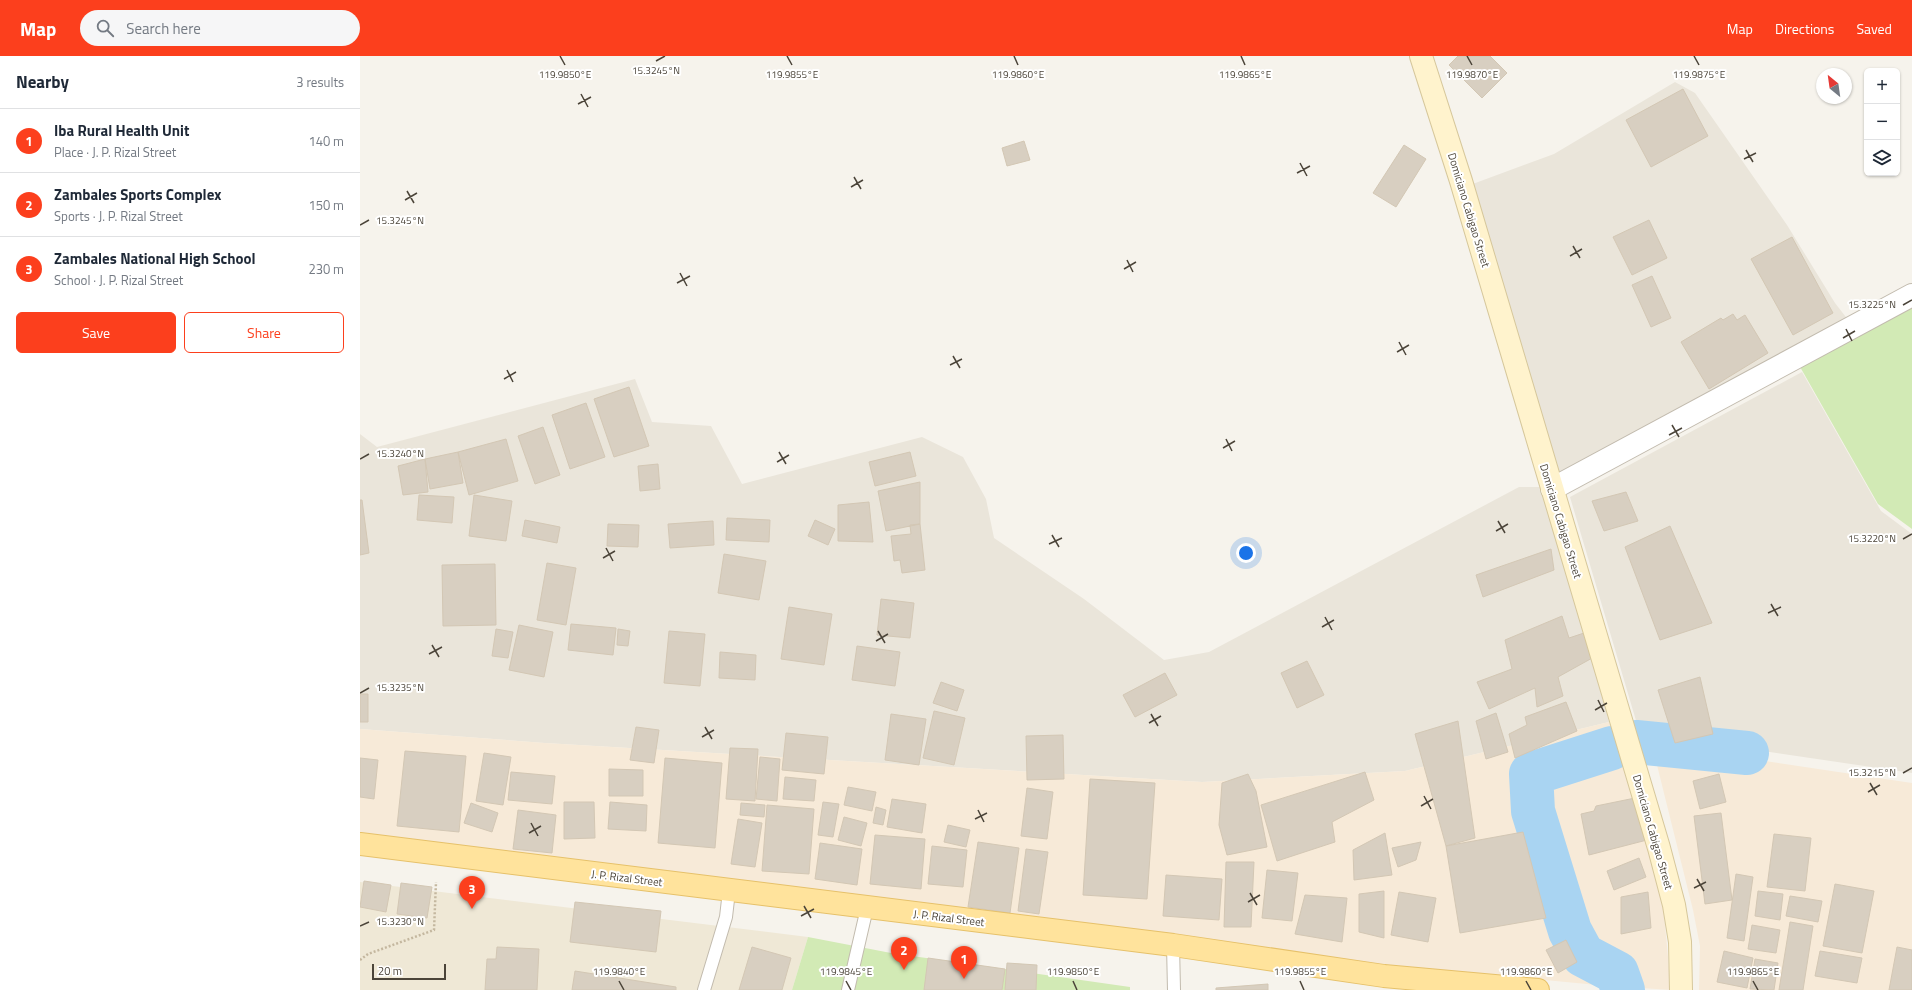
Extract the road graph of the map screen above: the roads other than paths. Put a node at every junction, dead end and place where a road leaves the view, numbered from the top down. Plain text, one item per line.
1 (1421, 56) edge
2 (1912, 295) edge
3 (1552, 489) junction
4 (360, 844) edge
5 (729, 891) junction
6 (867, 908) junction
7 (1173, 945) junction
8 (1386, 983) edge
9 (704, 990) edge
10 (848, 990) edge
11 (1174, 990) edge
12 (1538, 990) edge
13 (1681, 990) edge

1 - 3 street, Domiciano Cabigao Street
2 - 3 street
3 - 13 street, Domiciano Cabigao Street
4 - 5 main road, J. P. Rizal Street
5 - 6 main road, J. P. Rizal Street
5 - 9 lane
6 - 7 main road, J. P. Rizal Street
6 - 10 lane
7 - 8 main road, J. P. Rizal Street
7 - 11 lane
8 - 12 main road, J. P. Rizal Street

